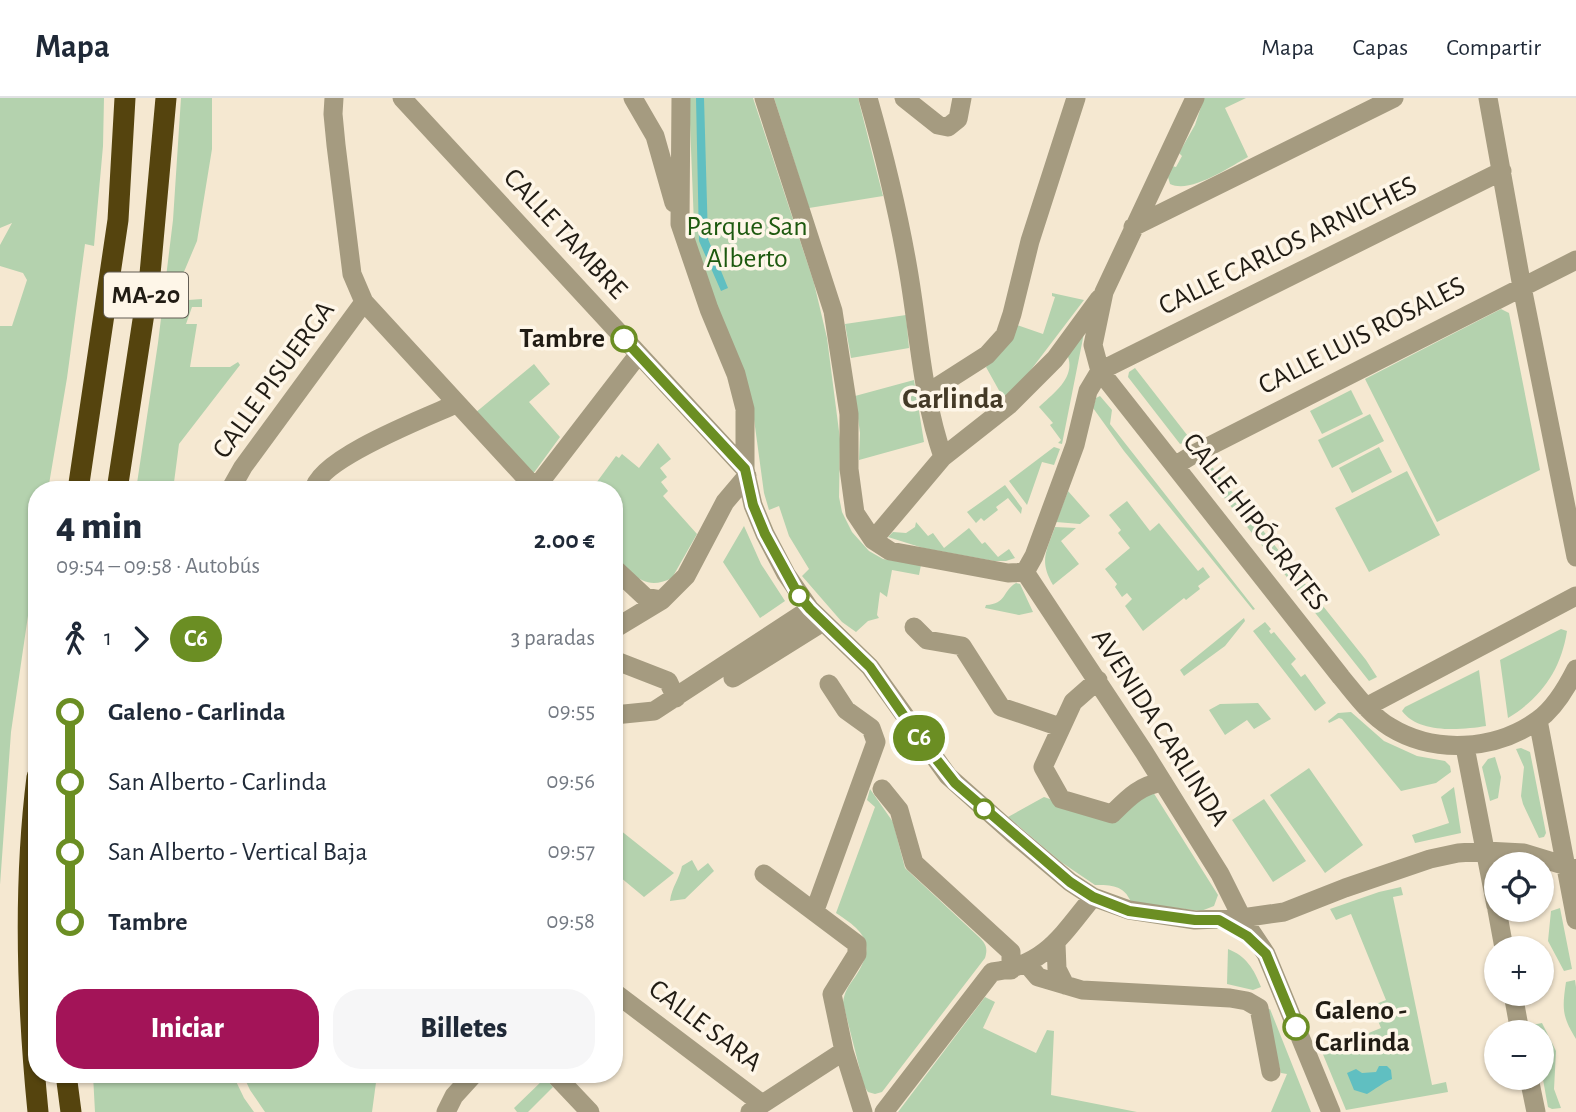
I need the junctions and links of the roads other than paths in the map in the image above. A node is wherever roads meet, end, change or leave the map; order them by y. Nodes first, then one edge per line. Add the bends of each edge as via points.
1 (125, 98) edge
2 (166, 98) edge
3 (334, 98) edge
4 (402, 98) edge
5 (633, 98) edge
6 (681, 98) edge
7 (764, 98) edge
8 (868, 98) edge
9 (904, 98) edge
10 (962, 98) edge
11 (1076, 98) edge
12 (1195, 98) edge
13 (1394, 98) edge
14 (1488, 98) edge
15 (1502, 171) junction
16 (1157, 177) junction
17 (1186, 202) junction
18 (680, 225) junction
19 (1133, 227) junction
20 (1576, 260) edge
21 (1522, 286) junction
22 (1104, 292) junction
23 (364, 302) junction
24 (638, 355) junction
25 (1100, 371) junction
26 (926, 394) junction
27 (456, 404) junction
28 (943, 457) junction
29 (1175, 465) junction
30 (746, 473) junction
31 (79, 481) edge
32 (118, 481) edge
33 (235, 481) edge
34 (317, 481) edge
35 (528, 481) edge
36 (543, 481) edge
37 (873, 540) junction
38 (1576, 557) edge
39 (1025, 572) junction
40 (623, 576) edge
41 (1576, 596) edge
42 (662, 600) junction
43 (816, 616) junction
44 (623, 624) edge
45 (914, 627) dead end
46 (623, 664) edge
47 (1576, 669) edge
48 (733, 678) dead end
49 (1098, 680) junction
50 (829, 684) dead end
51 (676, 698) junction
52 (1366, 708) junction
53 (623, 714) edge
54 (1538, 720) junction
55 (1060, 727) junction
56 (1465, 747) junction
57 (1163, 782) junction
58 (882, 789) dead end
59 (1486, 851) junction
60 (1570, 867) edge
61 (764, 874) dead end
62 (1223, 879) junction
63 (1093, 897) junction
64 (815, 911) junction
65 (1284, 912) junction
66 (1242, 918) junction
67 (1219, 920) junction
68 (1576, 920) edge
69 (1056, 944) junction
70 (1266, 954) junction
71 (1019, 967) junction
72 (1065, 985) junction
73 (623, 999) edge
74 (844, 1051) junction
75 (1271, 1072) dead end
76 (35, 1083) edge
77 (67, 1083) edge
78 (466, 1083) edge
79 (563, 1083) edge
80 (1531, 1090) edge
81 (860, 1103) edge
82 (889, 1106) edge
83 (756, 1108) edge
84 (38, 1112) edge
85 (71, 1112) edge
86 (446, 1112) edge
87 (590, 1112) edge
88 (1331, 1112) edge
89 (1536, 1112) edge

1 - 31 highway, MA-20 via 118,220
2 - 32 highway, MA-20 via 149,274
3 - 23 street via 352,274
4 - 24 street, CALLE TAMBRE
5 - 18 street via 655,136
6 - 18 street
7 - 37 street via 833,311 849,414 851,491 855,513
8 - 26 street via 908,269
9 - 10 street via 938,125 948,127 958,119
11 - 26 street via 1004,335 987,355
12 - 16 street
13 - 17 street
14 - 15 street
15 - 21 street
15 - 25 street, CALLE CARLOS ARNICHES
16 - 17 street via 1170,198
16 - 19 street
17 - 19 street
18 - 30 street via 736,374 745,409
19 - 22 street
20 - 21 street, CALLE LUIS ROSALES
21 - 29 street, CALLE LUIS ROSALES
21 - 38 street
22 - 25 street via 1093,345
22 - 28 street via 1055,359 1009,405
23 - 27 street
23 - 33 street, CALLE PISUERGA
24 - 30 street, CALLE TAMBRE
24 - 36 street
25 - 29 street, CALLE HIPÓCRATES
25 - 39 street via 1088,391 1075,445
26 - 28 street
27 - 34 street via 341,459
27 - 35 street
28 - 37 street
29 - 52 street, CALLE HIPÓCRATES
30 - 42 street via 725,502 686,576
30 - 43 street via 765,534
37 - 39 street via 890,551 923,559
39 - 49 street, AVENIDA CARLINDA
40 - 42 street via 645,597
41 - 52 street
42 - 44 street
43 - 48 street
43 - 51 street
43 - 63 street via 870,667 955,783
45 - 55 street via 928,640 962,646 1001,707
46 - 51 street via 668,681
47 - 54 street via 1566,690
49 - 55 street via 1073,702
49 - 57 street, AVENIDA CARLINDA
50 - 64 street via 846,710 871,728 876,741
51 - 53 street via 654,712
52 - 56 street, CALLE HIPÓCRATES via 1416,740
54 - 56 street via 1500,739
54 - 60 street
55 - 57 street via 1043,767 1061,799 1112,814 1134,792
56 - 59 street
57 - 62 street, AVENIDA CARLINDA
58 - 71 street via 899,810 914,863 1012,952
59 - 60 street via 1524,853
59 - 65 street via 1430,859
60 - 68 street
61 - 64 street
62 - 65 street via 1257,906
62 - 66 street, AVENIDA CARLINDA
63 - 67 street via 1129,911
63 - 69 street
64 - 74 street via 857,944 857,954 832,994
65 - 66 street
65 - 70 street via 1274,924
66 - 67 street
66 - 70 street, AVENIDA CARLINDA
67 - 70 street
69 - 71 street
69 - 72 street via 1057,969
70 - 88 street, AVENIDA CARLINDA
71 - 72 street
71 - 82 street via 992,972
72 - 75 street via 1247,1001 1259,1008
73 - 83 street, CALLE SARA
74 - 81 street
74 - 83 street
76 - 84 highway
77 - 85 highway
78 - 86 street
79 - 87 street
80 - 89 street
81 - 82 street

